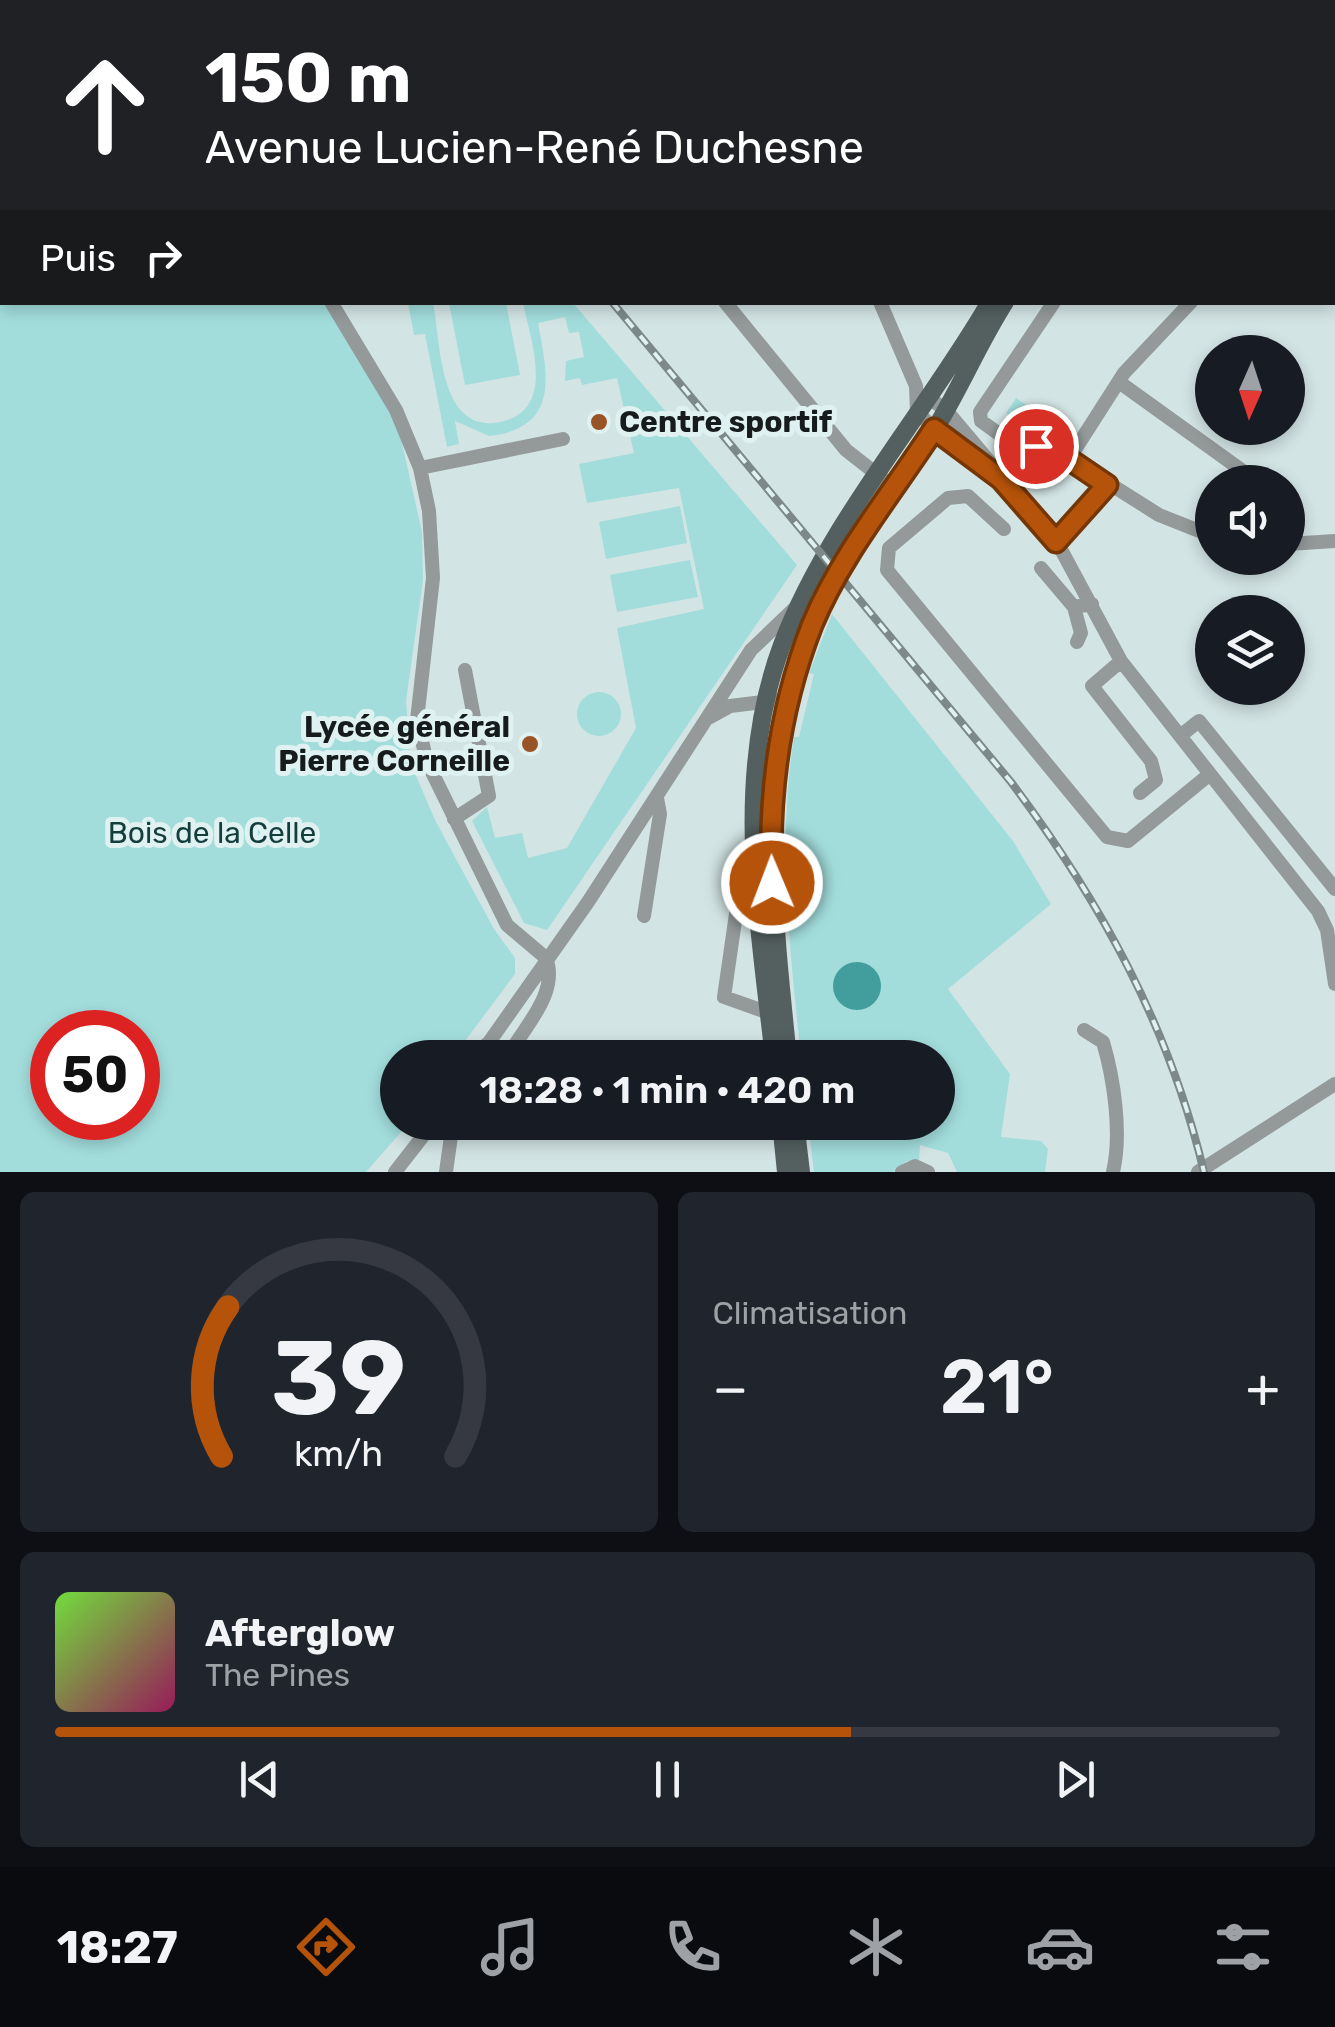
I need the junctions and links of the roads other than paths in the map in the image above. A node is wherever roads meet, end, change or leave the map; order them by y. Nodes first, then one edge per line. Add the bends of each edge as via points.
1 (333, 305) edge
2 (727, 305) edge
3 (881, 305) edge
4 (988, 305) edge
5 (1003, 305) edge
6 (1052, 305) edge
7 (1188, 305) edge
8 (1119, 382) junction
9 (923, 405) junction
10 (946, 410) junction
11 (934, 429) junction
12 (563, 439) dead end
13 (1024, 452) junction
14 (1070, 459) junction
15 (1234, 465) edge
16 (420, 468) junction
17 (876, 472) junction
18 (1001, 479) junction
19 (1107, 485) junction
20 (1004, 529) dead end
21 (1195, 529) edge
22 (1335, 541) edge
23 (858, 542) junction
24 (1056, 542) junction
25 (1305, 543) edge
26 (1041, 568) dead end
27 (801, 602) junction
28 (1092, 604) junction
29 (1074, 606) junction
30 (1077, 642) dead end
31 (751, 650) junction
32 (779, 654) junction
33 (1121, 661) junction
34 (465, 670) dead end
35 (794, 679) junction
36 (788, 699) junction
37 (765, 701) junction
38 (710, 717) junction
39 (1180, 736) junction
40 (1210, 774) junction
41 (1140, 794) dead end
42 (657, 798) junction
43 (454, 819) junction
44 (756, 875) junction
45 (1335, 889) edge
46 (644, 916) dead end
47 (1332, 925) edge
48 (546, 958) junction
49 (1335, 984) edge
50 (769, 1013) junction
51 (1084, 1030) dead end
52 (490, 1040) edge
53 (517, 1040) edge
54 (772, 1040) edge
55 (786, 1040) edge
56 (1335, 1084) edge
57 (420, 1140) edge
58 (450, 1140) edge
59 (783, 1140) edge
60 (798, 1140) edge
61 (394, 1172) edge
62 (446, 1172) edge
63 (786, 1172) edge
64 (801, 1172) edge
65 (902, 1172) edge
66 (928, 1172) edge
67 (1113, 1172) edge
68 (1198, 1172) edge

1 - 16 street via 396,410
2 - 17 street via 846,450
3 - 9 street
4 - 9 main road
5 - 10 main road
6 - 13 street via 984,406 981,421
7 - 8 street
8 - 14 street
8 - 15 street
9 - 10 street
9 - 11 street
9 - 17 main road
10 - 11 main road
10 - 18 street
11 - 18 street
11 - 23 main road
12 - 16 street
13 - 14 street via 1051,447
13 - 18 street
14 - 19 street
16 - 43 street via 434,558 416,720
17 - 23 street via 884,488 860,525
17 - 27 main road
18 - 24 street
19 - 21 street
19 - 24 street
20 - 40 street via 968,496 954,496 888,548 887,570 1107,837 1128,840
22 - 25 street
23 - 35 main road
24 - 28 street
26 - 29 street
27 - 31 street
27 - 32 main road
28 - 29 street
28 - 33 street
29 - 30 street
31 - 32 street
31 - 38 street
32 - 35 street
32 - 37 main road
33 - 39 street
33 - 41 street via 1092,686 1151,761 1156,780
34 - 43 street via 490,796
35 - 36 main road
36 - 37 street
36 - 55 main road via 770,845
37 - 38 street
37 - 44 main road via 756,774
38 - 42 street
39 - 40 street
39 - 45 street via 1199,721
40 - 47 street
42 - 46 street
42 - 48 street
43 - 48 street via 507,925
44 - 50 main road
44 - 50 street via 737,907 724,997
47 - 49 street
48 - 52 street
48 - 53 street via 548,990
50 - 54 main road
51 - 67 street via 1103,1042 1108,1058
56 - 68 street
57 - 61 street
58 - 62 street
59 - 63 main road
60 - 64 main road
65 - 66 street via 915,1166

